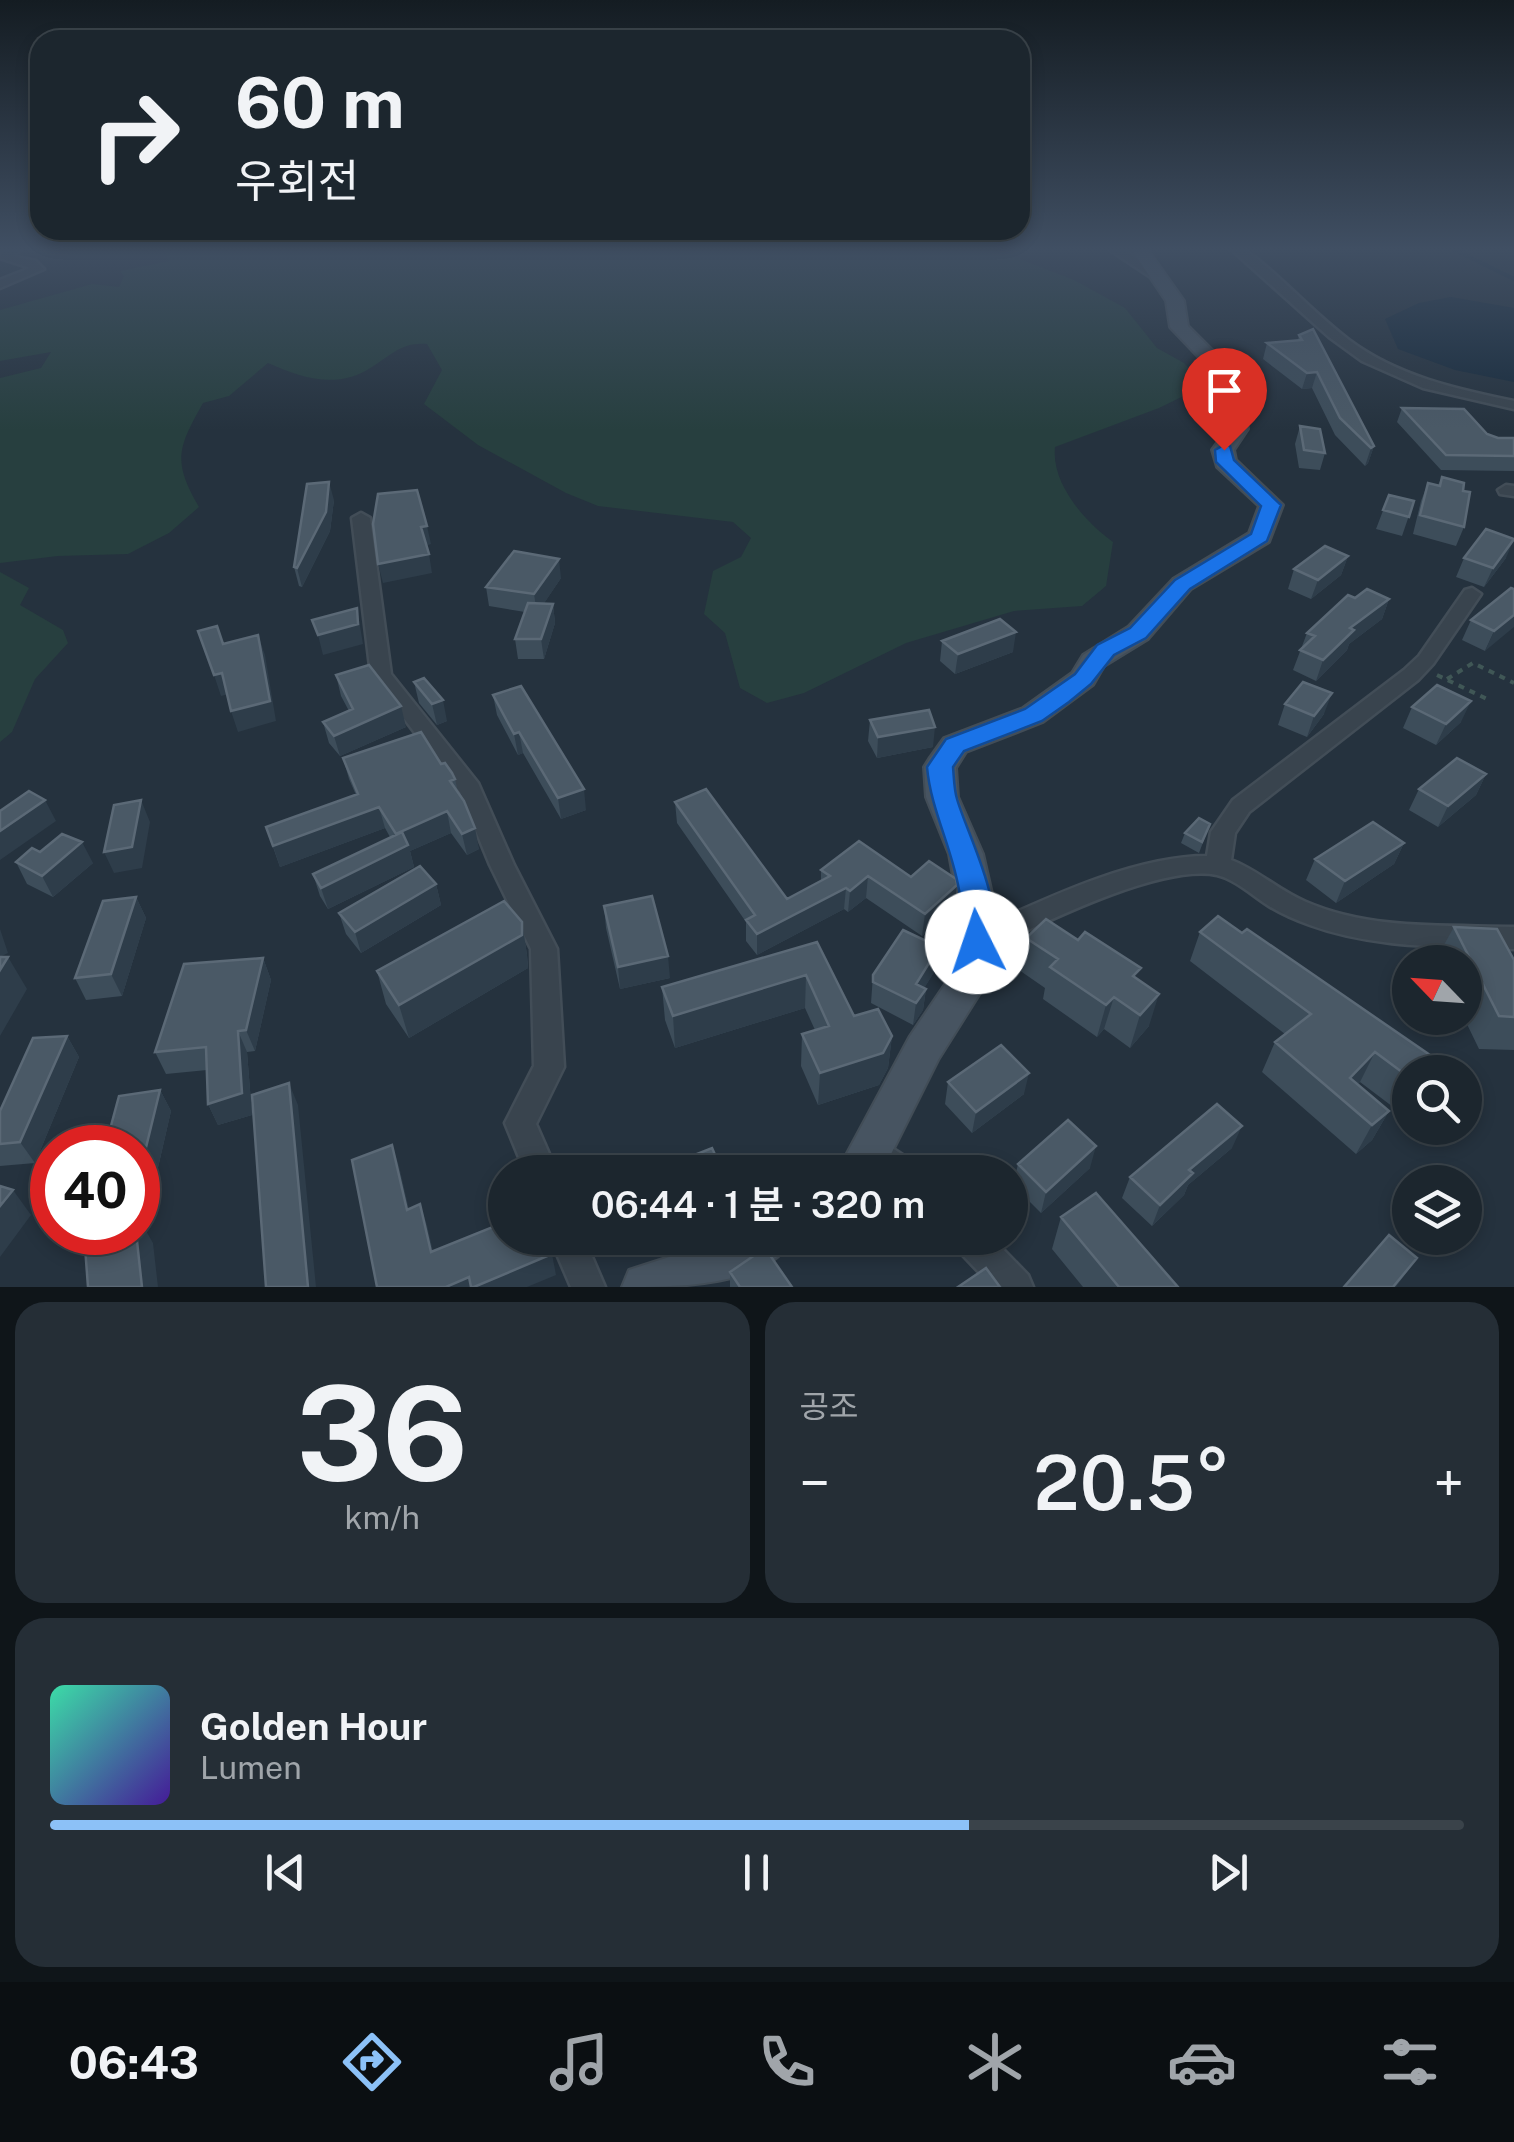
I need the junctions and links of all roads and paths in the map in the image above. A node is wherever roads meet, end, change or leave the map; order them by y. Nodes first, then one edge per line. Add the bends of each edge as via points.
1 (1177, 310) edge
2 (1307, 310) edge
3 (1514, 405) edge
4 (361, 518) dead end
5 (1472, 594) dead end
6 (1419, 668) junction
7 (1446, 679) junction
8 (1514, 682) edge
9 (1487, 699) dead end
10 (1218, 866) junction
11 (1514, 938) edge
12 (977, 942) junction
13 (533, 1155) edge
14 (869, 1155) edge
15 (574, 1255) edge
16 (742, 1255) edge
17 (986, 1255) edge
18 (588, 1287) edge
19 (646, 1287) edge
20 (1016, 1287) edge

1 - 12 street via 1179,326 1232,390 1238,429 1224,450 1225,462 1272,505 1268,522 1240,552 1182,584 1138,633 1106,650 1060,697 1034,715 955,745 940,767 942,797 966,854
2 - 3 street via 1346,344 1410,379
4 - 13 street via 381,675 470,789 544,949 549,1066 520,1123
5 - 6 street
6 - 7 path
6 - 10 street via 1241,806 1223,832
7 - 8 path via 1473,663
7 - 9 path
10 - 11 street via 1327,920 1394,933
10 - 12 street via 1145,876 1045,909
12 - 14 street via 968,982 924,1048
15 - 18 street
16 - 19 street
17 - 20 street

